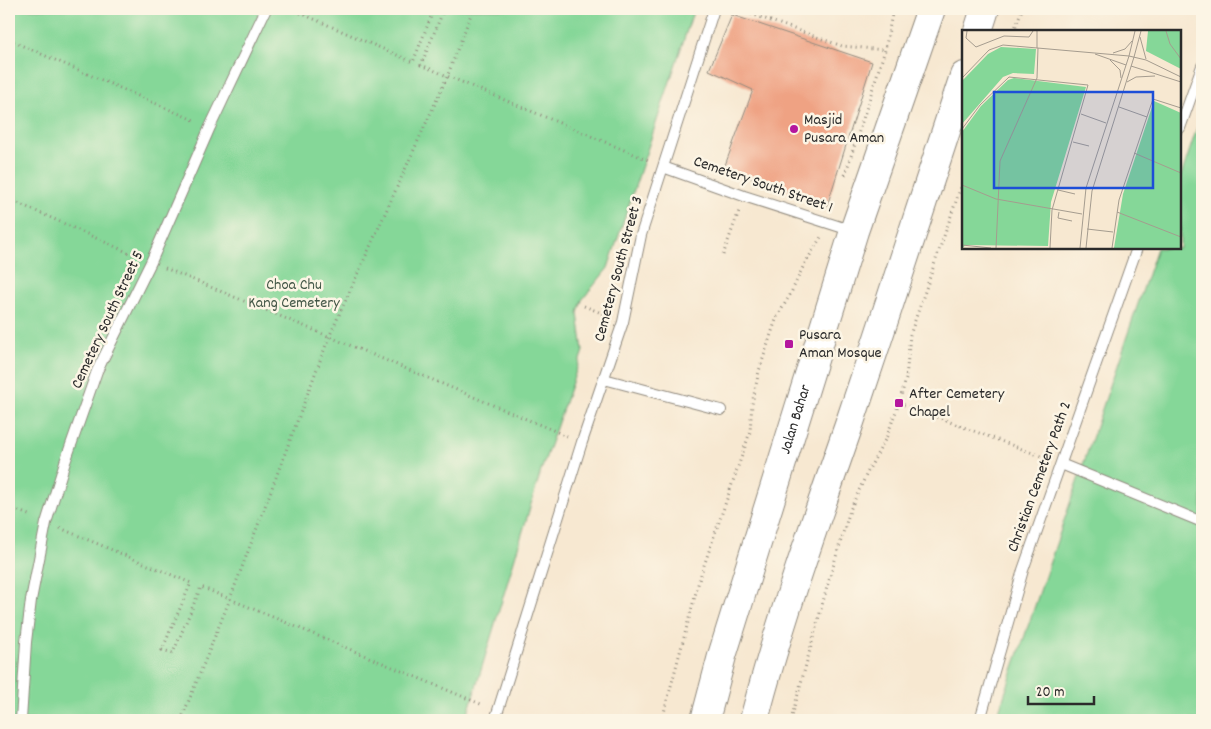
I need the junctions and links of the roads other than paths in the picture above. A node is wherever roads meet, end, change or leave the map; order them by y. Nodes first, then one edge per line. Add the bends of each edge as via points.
1 (266, 9) edge
2 (714, 9) edge
3 (931, 9) edge
4 (985, 9) edge
5 (978, 30) edge
6 (1202, 66) edge
7 (962, 89) edge
8 (958, 116) edge
9 (1181, 125) edge
10 (663, 167) junction
11 (842, 228) junction
12 (1137, 249) edge
13 (604, 379) junction
14 (721, 410) dead end
15 (1061, 464) junction
16 (1202, 522) edge
17 (496, 716) edge
18 (21, 720) edge
19 (705, 720) edge
20 (754, 720) edge
21 (980, 720) edge

1 - 18 lane, Cemetery South Street 5 via 210,127 152,262 97,371 46,523 31,600
2 - 10 lane, Cemetery South Street 3
3 - 11 main road, Jalan Bahar
4 - 5 main road
6 - 9 lane
7 - 8 main road
8 - 20 main road via 906,255 787,606
10 - 11 lane, Cemetery South Street 1
10 - 13 lane, Cemetery South Street 3 via 641,235 624,322
11 - 19 main road, Jalan Bahar
12 - 15 lane, Christian Cemetery Path 2
13 - 14 lane
13 - 17 lane, Cemetery South Street 3
15 - 16 lane
15 - 21 lane, Christian Cemetery Path 2 via 1023,570

